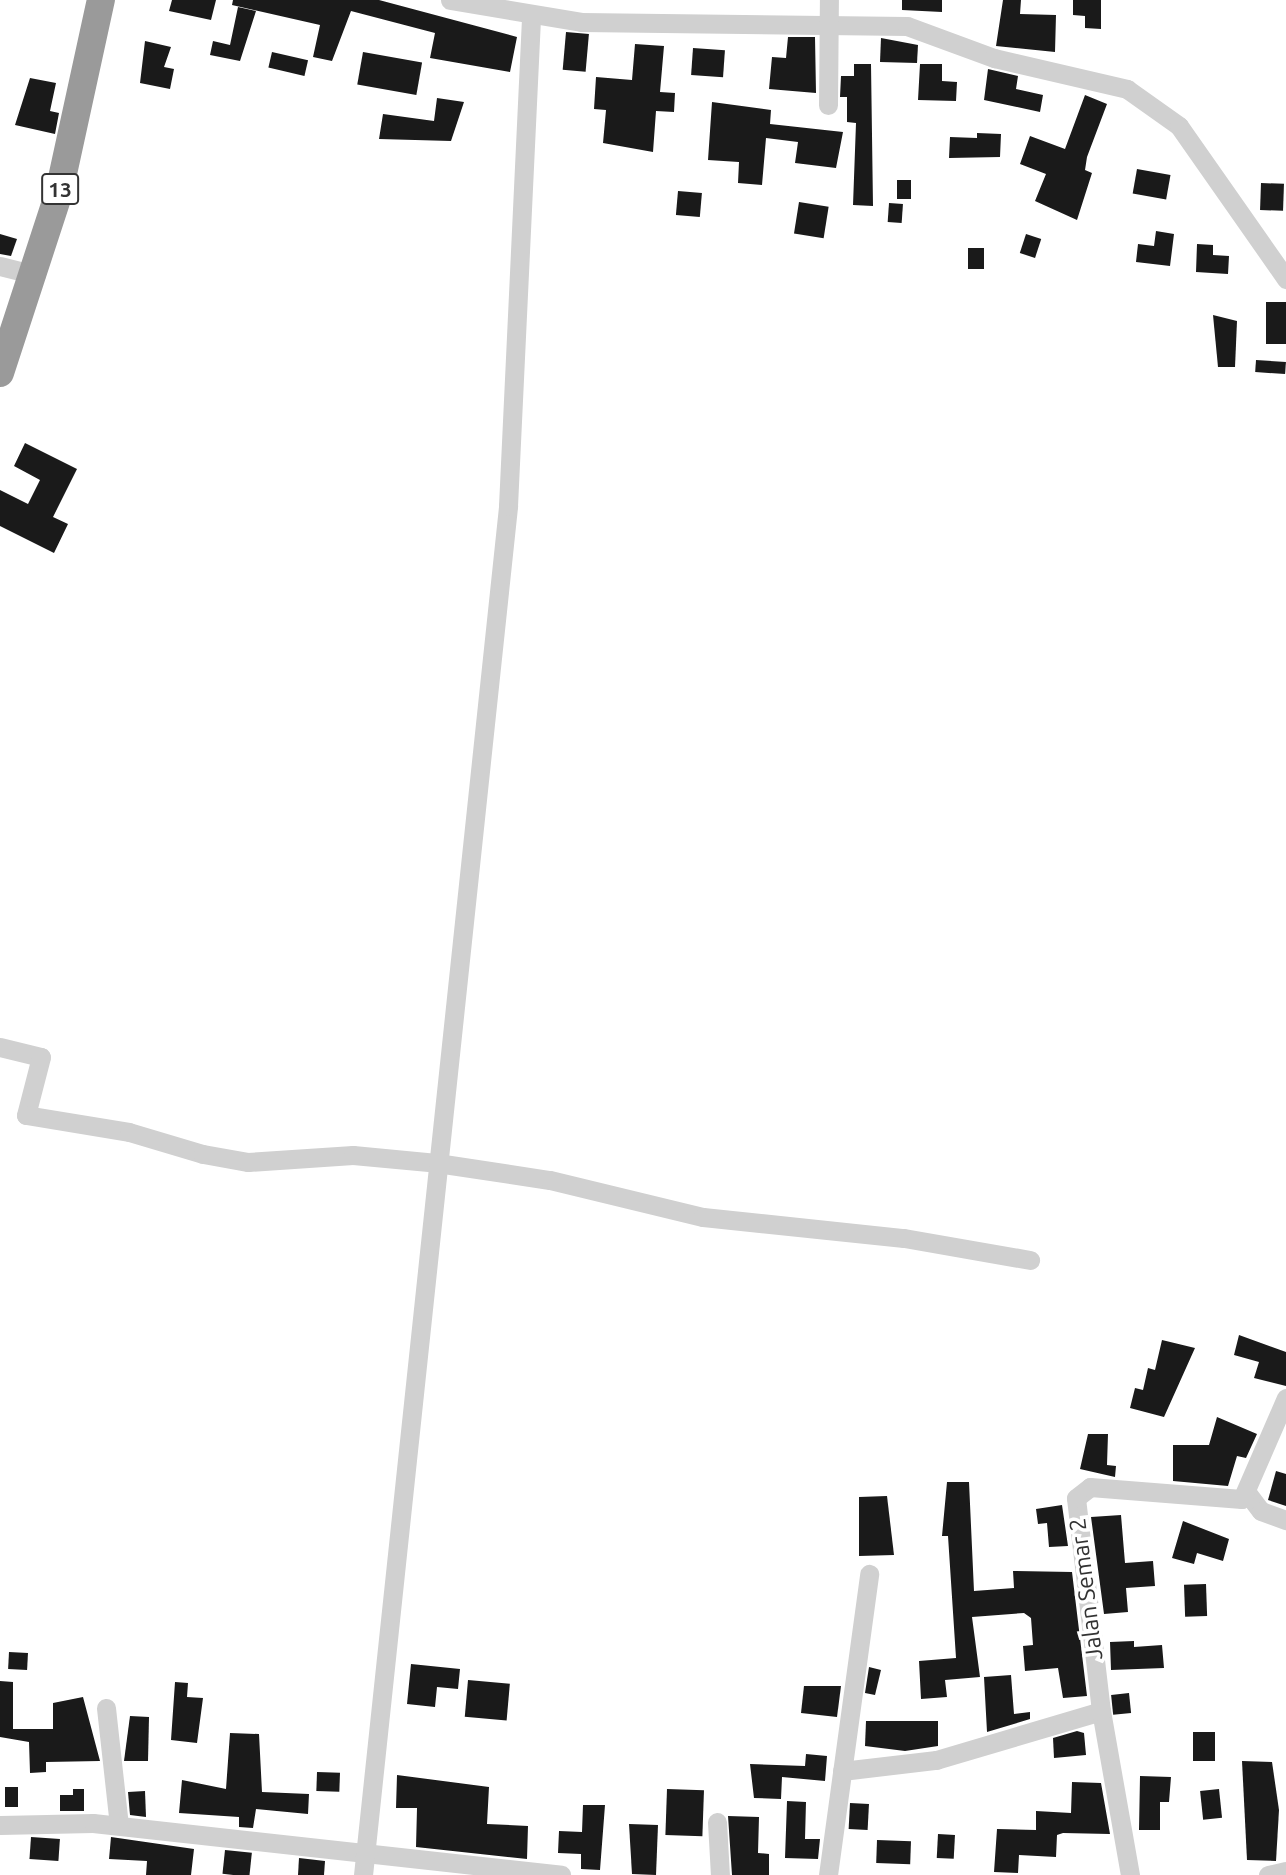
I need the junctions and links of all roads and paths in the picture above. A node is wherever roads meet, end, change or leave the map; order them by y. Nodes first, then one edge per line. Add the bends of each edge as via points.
1 (100, 0) edge
2 (450, 0) edge
3 (829, 0) edge
4 (520, 10) edge
5 (830, 22) junction
6 (828, 106) dead end
7 (0, 266) edge
8 (36, 275) junction
9 (1286, 279) edge
10 (0, 373) edge
11 (0, 1047) edge
12 (437, 1163) junction
13 (1030, 1260) dead end
14 (1286, 1398) edge
15 (1248, 1494) junction
16 (1286, 1520) edge
17 (869, 1574) dead end
18 (106, 1707) dead end
19 (1101, 1711) junction
20 (842, 1771) junction
21 (717, 1822) dead end
22 (0, 1825) edge
23 (119, 1825) junction
24 (366, 1853) junction
25 (1286, 1871) edge
26 (363, 1875) edge
27 (561, 1875) edge
28 (720, 1875) edge
29 (828, 1875) edge
30 (1129, 1875) edge
31 (1268, 1875) edge

1 - 8 highway, 13
2 - 4 street
3 - 5 street
4 - 5 street
4 - 12 street via 508,506
5 - 6 street
5 - 9 street via 919,28 993,58 1097,79 1156,104 1179,126
7 - 8 street
8 - 10 highway, 13
11 - 12 street via 41,1057 26,1115 248,1162 353,1155
12 - 13 street via 550,1180 703,1217 904,1238
12 - 24 street
14 - 15 street
15 - 16 street via 1261,1511
15 - 19 street, Jalan Semar 2 via 1236,1500 1090,1487 1079,1492
17 - 20 street
18 - 23 street
19 - 20 street via 936,1760
19 - 30 street, Jalan Semar 2
20 - 29 street
21 - 28 street
22 - 23 street
23 - 24 street
24 - 26 street
24 - 27 street
25 - 31 street

